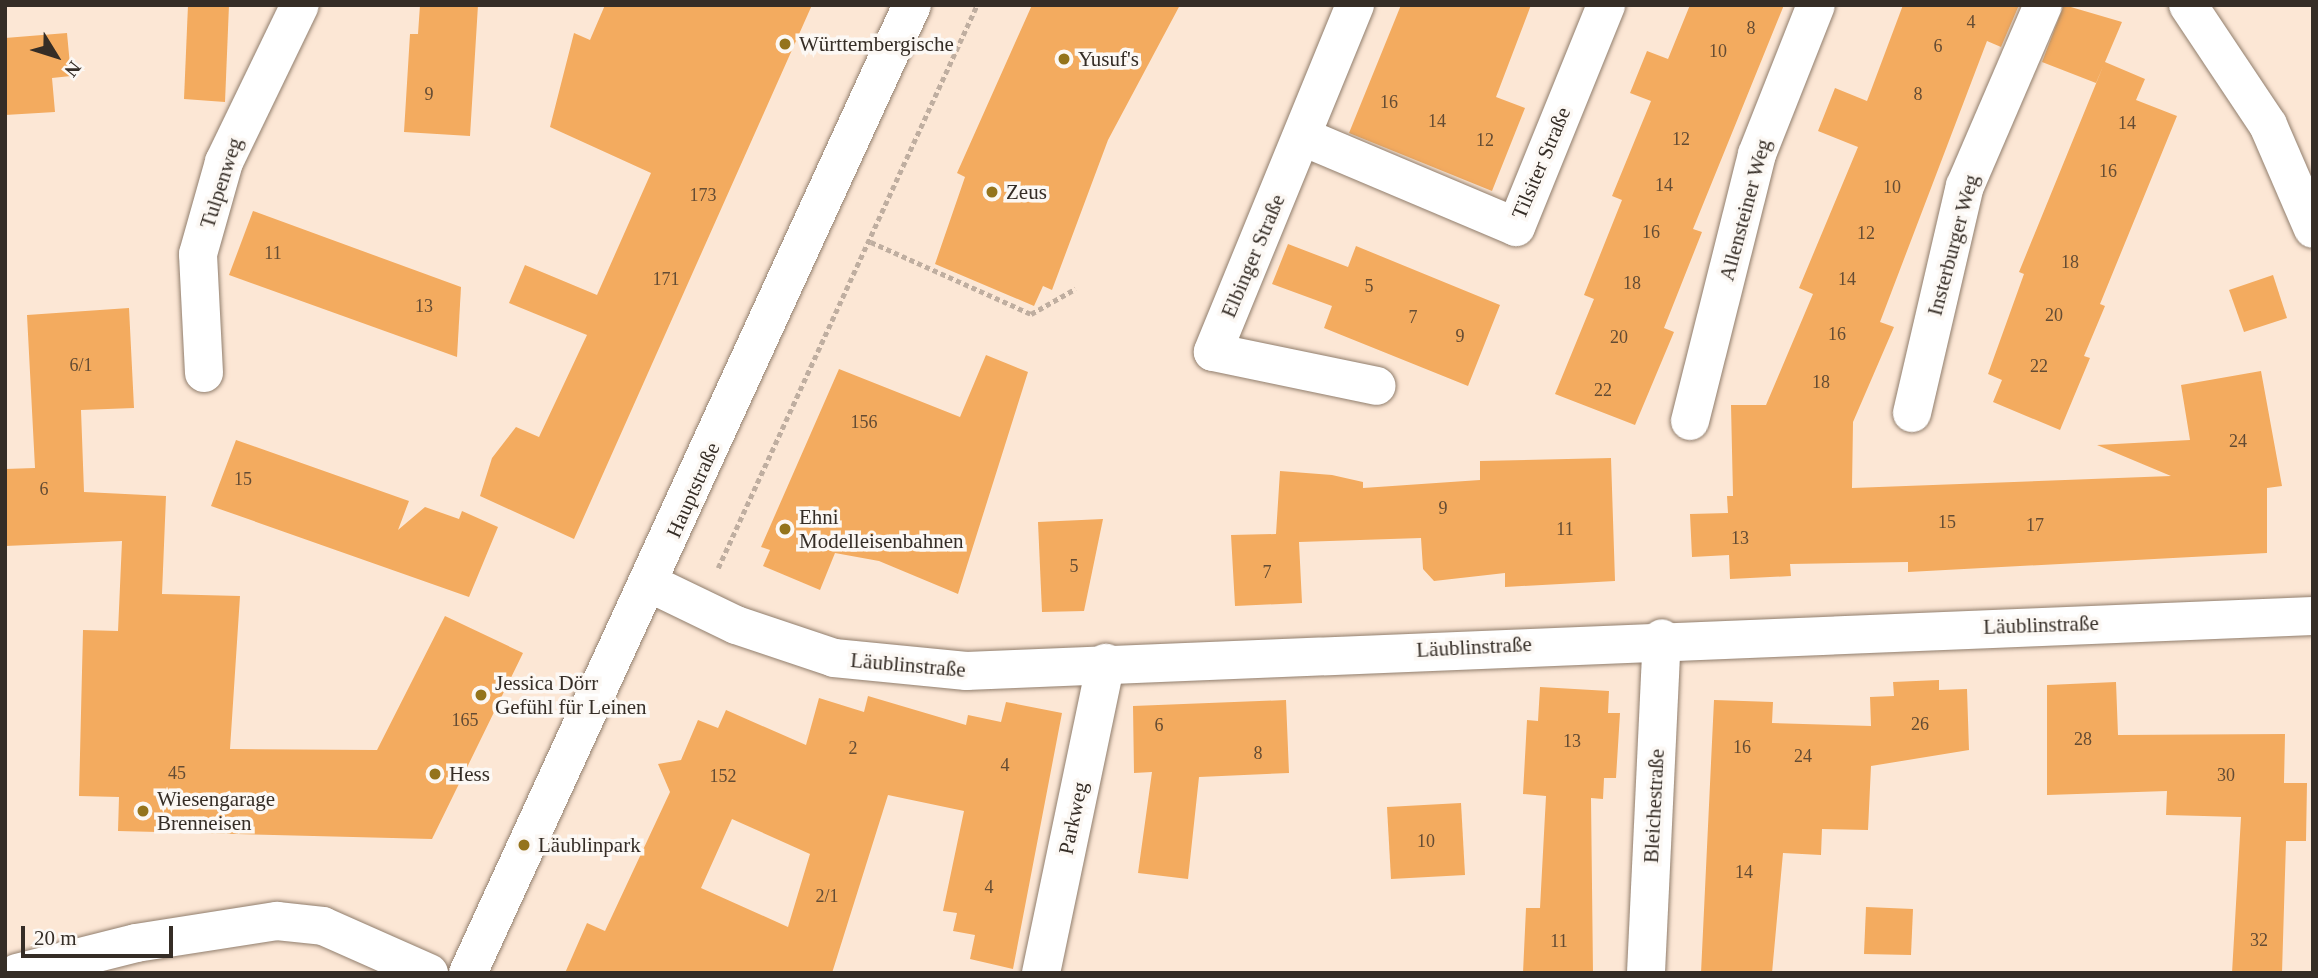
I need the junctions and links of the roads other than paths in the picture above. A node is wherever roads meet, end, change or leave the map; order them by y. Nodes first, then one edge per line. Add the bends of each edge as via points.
1 (300, 5) edge
2 (912, 5) edge
3 (1355, 5) edge
4 (1606, 5) edge
5 (1816, 5) edge
6 (2043, 5) edge
7 (2188, 5) edge
8 (1303, 137) junction
9 (2313, 229) edge
10 (204, 373) dead end
11 (1377, 386) dead end
12 (1912, 413) dead end
13 (1690, 421) dead end
14 (651, 584) junction
15 (2313, 616) edge
16 (1662, 638) junction
17 (1106, 663) junction
18 (17, 973) edge
19 (429, 973) edge
20 (468, 973) edge
21 (1041, 973) edge
22 (1646, 973) edge

1 - 10 street, Tulpenweg via 224,162 198,254
2 - 14 street, Hauptstraße
3 - 8 street, Elbinger Straße
4 - 8 street, Tilsiter Straße via 1516,227
5 - 13 street, Allensteiner Weg via 1757,154
6 - 12 street, Insterburger Weg via 1965,186
7 - 9 street via 2268,125
8 - 11 street, Elbinger Straße via 1213,352
14 - 17 street, Läublinstraße via 834,659 966,671
14 - 20 street, Hauptstraße
15 - 16 street, Läublinstraße
16 - 17 street, Läublinstraße
16 - 22 street, Bleichestraße
17 - 21 street, Parkweg
18 - 19 street via 136,943 277,921 323,926

